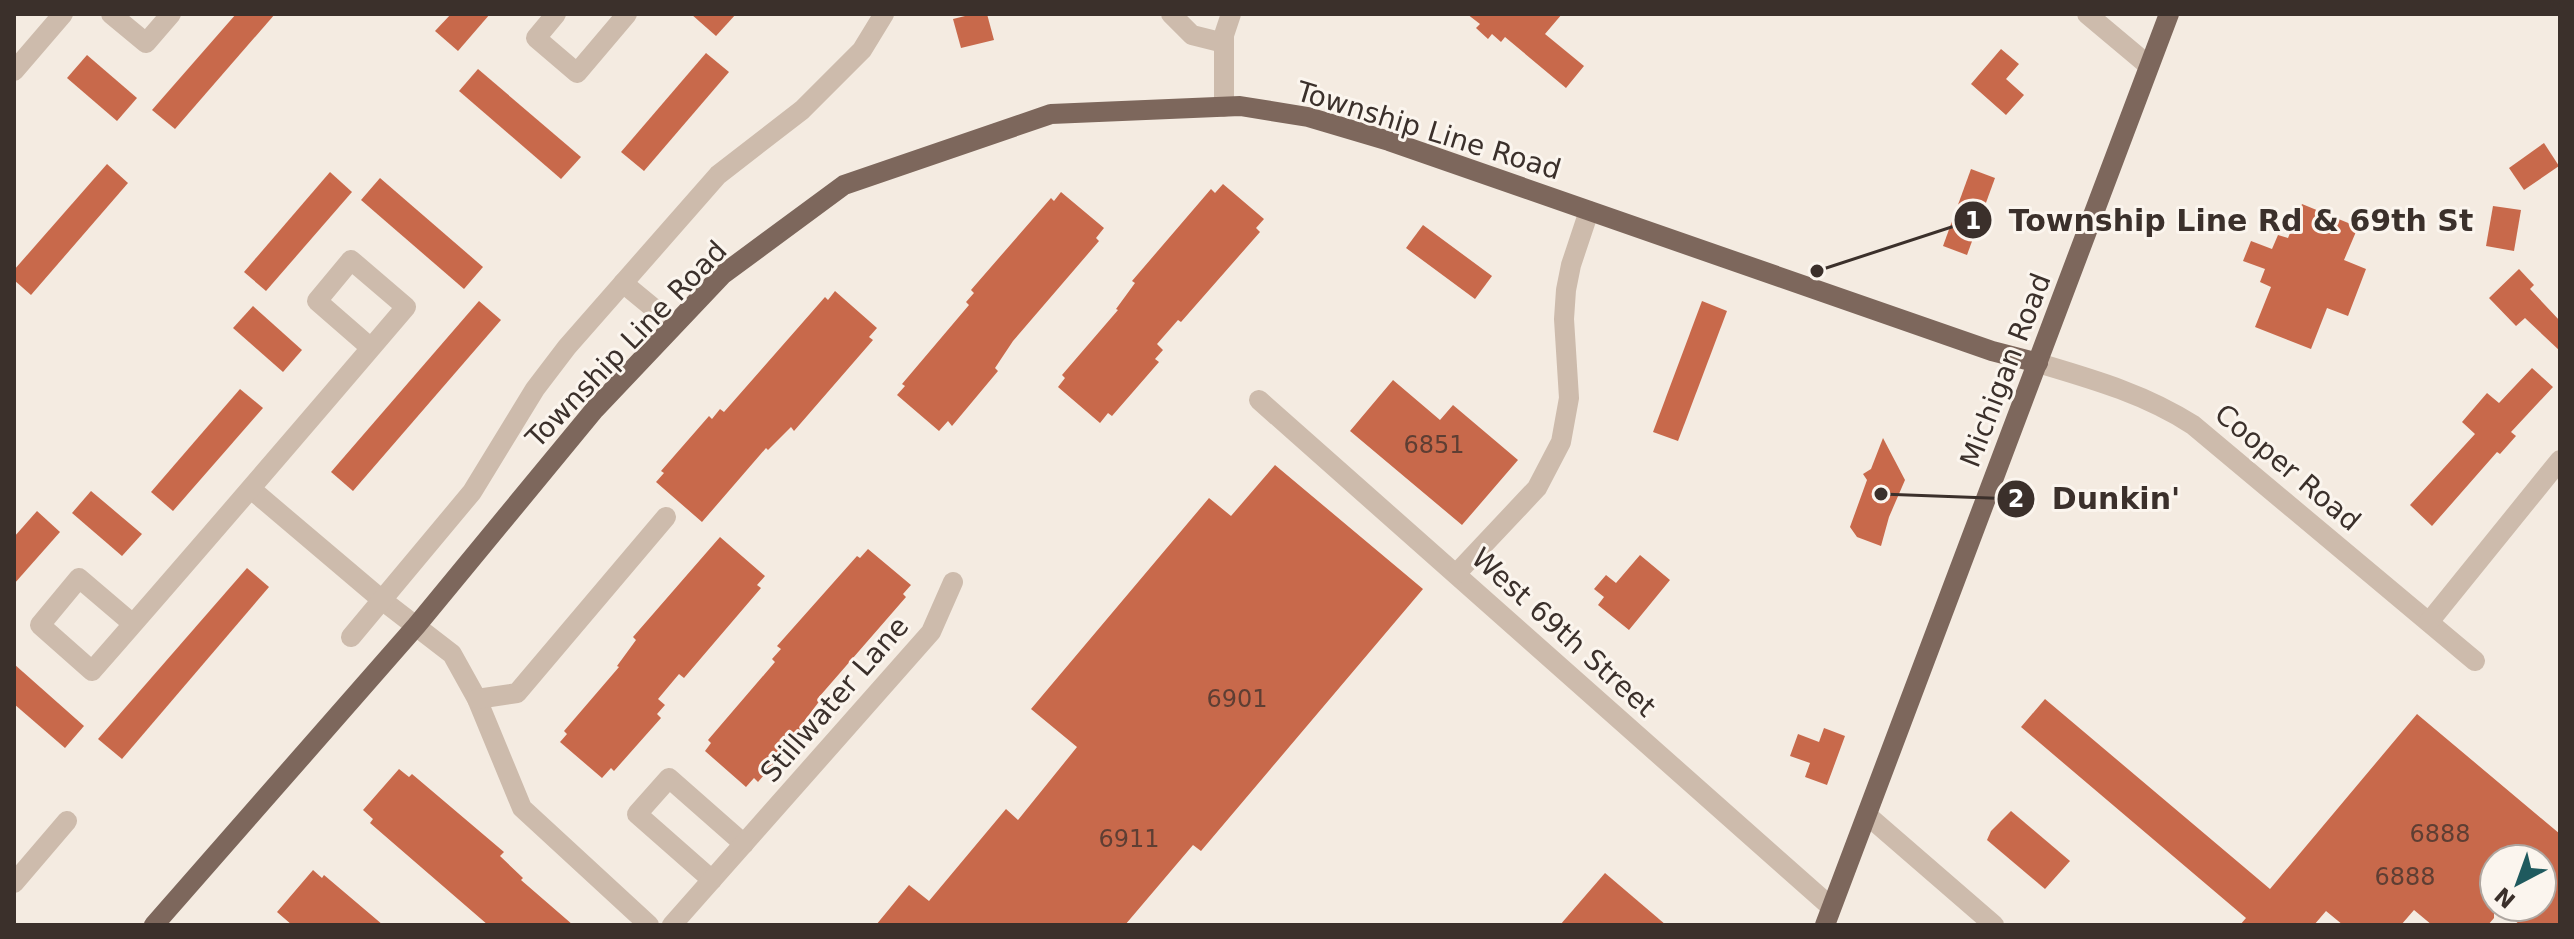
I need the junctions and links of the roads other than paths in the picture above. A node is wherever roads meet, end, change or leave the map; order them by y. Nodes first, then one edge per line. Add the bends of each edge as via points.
1 (63, 14) edge
2 (111, 14) edge
3 (171, 14) edge
4 (556, 14) edge
5 (627, 14) edge
6 (884, 14) edge
7 (1171, 14) edge
8 (1231, 14) edge
9 (2087, 14) edge
10 (2169, 14) edge
11 (1224, 43) junction
12 (2149, 66) junction
13 (14, 71) edge
14 (1224, 107) junction
15 (1589, 211) junction
16 (623, 283) junction
17 (674, 325) junction
18 (371, 348) dead end
19 (2038, 363) junction
20 (1259, 400) dead end
21 (2556, 473) edge
22 (251, 489) junction
23 (666, 517) dead end
24 (1456, 574) junction
25 (953, 582) dead end
26 (382, 600) junction
27 (2429, 622) junction
28 (133, 624) junction
29 (417, 625) junction
30 (351, 637) dead end
31 (2475, 661) dead end
32 (477, 699) junction
33 (1867, 815) junction
34 (67, 821) dead end
35 (744, 844) junction
36 (712, 880) junction
37 (14, 883) edge
38 (1828, 916) edge
39 (154, 925) edge
40 (649, 925) edge
41 (672, 925) edge
42 (1994, 925) edge

1 - 13 street
2 - 3 street via 146,43
4 - 5 street via 536,38 577,73
6 - 16 street via 862,50 802,110 718,175
7 - 11 street via 1192,35
8 - 11 street
9 - 12 street
10 - 12 main road, Michigan Road
11 - 14 street
12 - 19 main road, Michigan Road
14 - 15 main road, Township Line Road via 1308,117
14 - 17 main road, Township Line Road via 1051,114 844,185 722,275
15 - 19 main road, Township Line Road
15 - 24 street via 1566,290 1569,383 1561,442 1529,498
16 - 17 street
16 - 26 street via 556,360 472,492
17 - 29 main road, Township Line Road via 595,409
18 - 22 street
19 - 27 street, Cooper Road via 2130,392 2193,425
19 - 33 main road, Michigan Road
20 - 24 street, West 69th Street
21 - 27 street
22 - 26 street
22 - 28 street
23 - 32 street via 517,693
24 - 38 street, West 69th Street
25 - 35 street, Stillwater Lane via 931,632
26 - 29 street
26 - 30 street
27 - 31 street, Cooper Road
28 - 28 street via 92,671 40,625 79,578
29 - 32 street via 452,654
29 - 39 main road, Township Line Road
32 - 40 street via 522,808
33 - 38 main road, Michigan Road
33 - 42 street
34 - 37 street
35 - 36 street, Stillwater Lane
35 - 36 street via 669,778 637,814
36 - 41 street, Stillwater Lane

